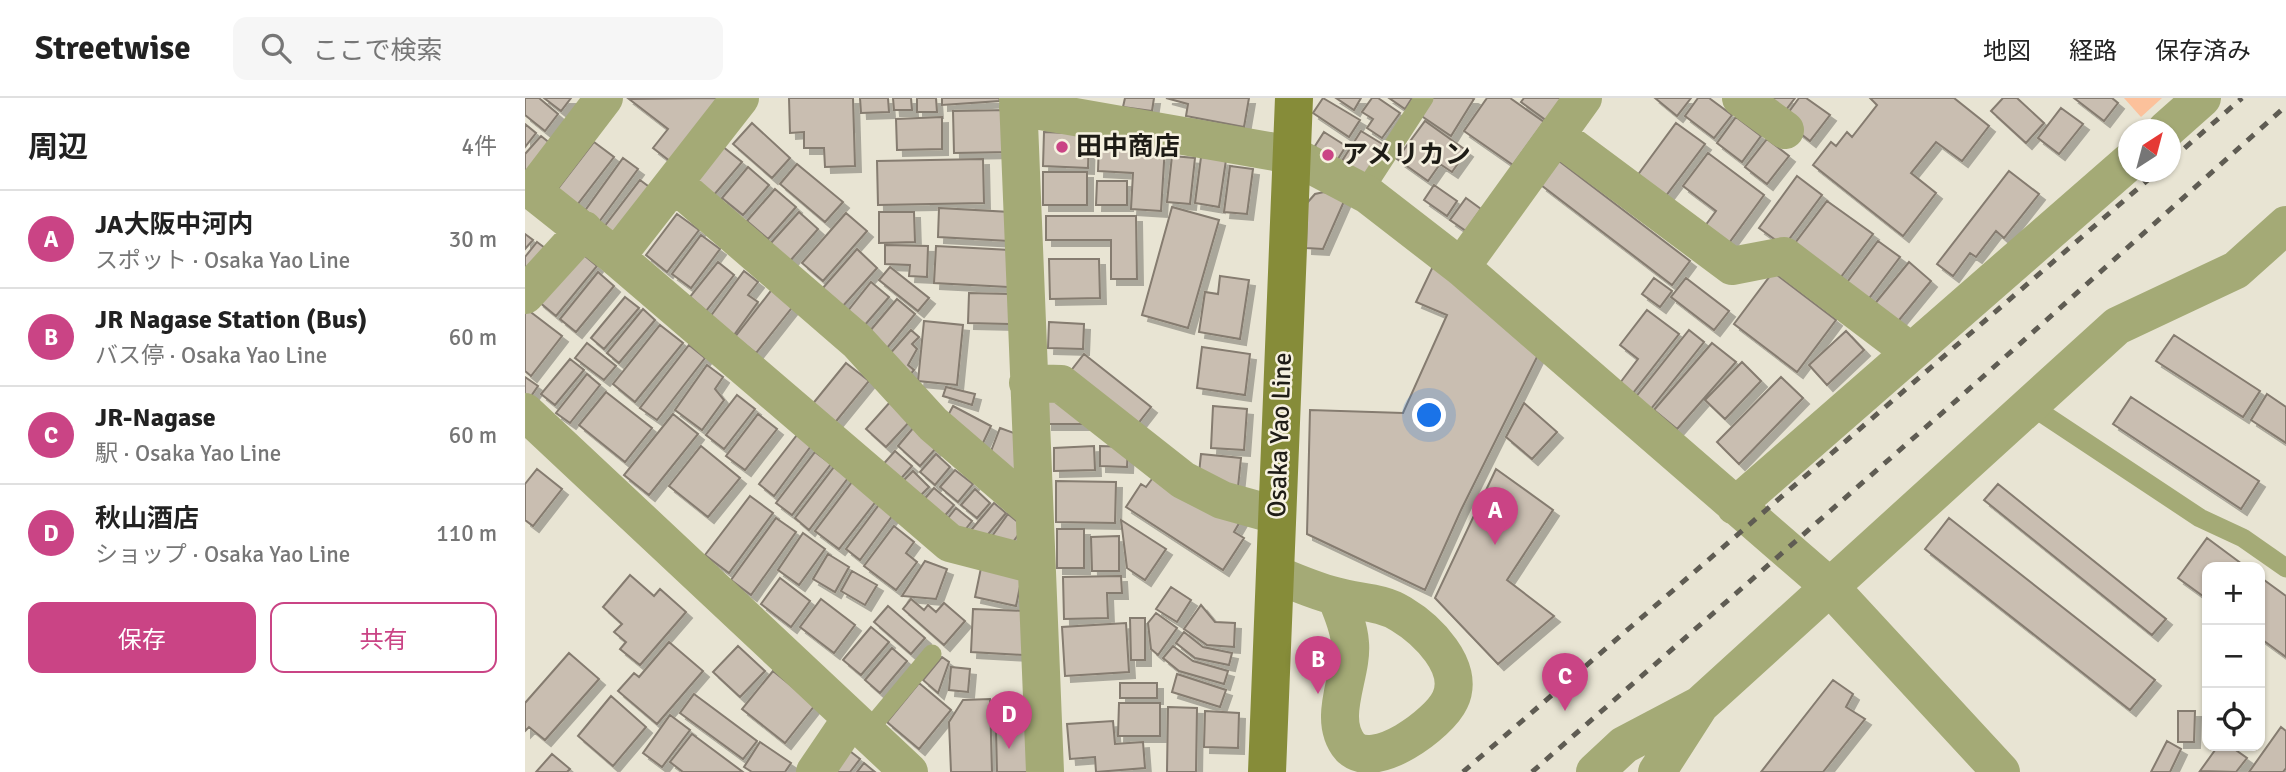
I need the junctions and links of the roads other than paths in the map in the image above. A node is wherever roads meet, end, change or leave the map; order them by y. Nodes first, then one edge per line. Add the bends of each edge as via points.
1 (604, 98) edge
2 (740, 98) edge
3 (1294, 98) edge
4 (1424, 98) edge
5 (1583, 98) edge
6 (1741, 98) edge
7 (2202, 98) edge
8 (1018, 102) edge
9 (2178, 119) edge
10 (1786, 130) dead end
11 (1556, 135) junction
12 (1292, 155) junction
13 (2118, 172) edge
14 (674, 183) junction
15 (529, 188) edge
16 (1363, 192) junction
17 (2286, 225) edge
18 (584, 230) junction
19 (615, 257) junction
20 (1461, 267) junction
21 (525, 295) edge
22 (1911, 352) junction
23 (1028, 383) junction
24 (2031, 406) junction
25 (525, 412) edge
26 (1735, 506) junction
27 (1033, 510) junction
28 (1276, 515) junction
29 (1035, 565) junction
30 (2286, 568) edge
31 (1275, 574) junction
32 (1829, 586) junction
33 (1336, 597) dead end
34 (932, 654) dead end
35 (1700, 705) junction
36 (858, 726) junction
37 (815, 772) edge
38 (909, 772) edge
39 (1045, 772) edge
40 (1267, 772) edge
41 (1595, 772) edge
42 (1657, 772) edge
43 (2001, 772) edge

1 - 15 street
2 - 14 street
3 - 12 main road, Osaka Yao Line
4 - 16 lane
5 - 11 street
6 - 10 street
7 - 9 street
8 - 12 street
8 - 23 street
11 - 20 street
11 - 22 street via 1733,266 1784,256
12 - 16 street
12 - 28 main road, Osaka Yao Line
13 - 22 street
14 - 19 street
14 - 27 street via 857,341 933,424
15 - 18 street
16 - 20 street
17 - 24 street via 2236,270 2117,326
18 - 19 street
18 - 21 street
19 - 29 street via 950,543
20 - 26 street
22 - 26 street
23 - 27 street
23 - 28 street via 1061,384 1183,480 1221,500
24 - 30 lane via 2200,518 2243,538
24 - 32 street
25 - 36 street
26 - 32 street
27 - 29 street
28 - 31 main road, Osaka Yao Line
29 - 39 street
31 - 33 street
31 - 40 main road, Osaka Yao Line
32 - 35 street
32 - 43 street
34 - 36 lane
35 - 41 street via 1624,745
35 - 42 street
36 - 37 street
36 - 38 street

